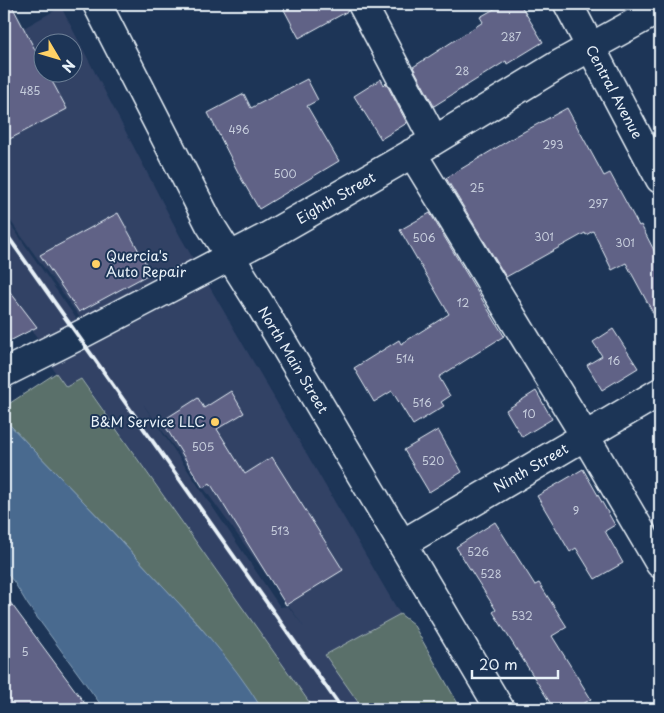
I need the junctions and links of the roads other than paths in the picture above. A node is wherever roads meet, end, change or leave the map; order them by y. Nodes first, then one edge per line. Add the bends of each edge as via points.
1 (97, 4) edge
2 (362, 4) edge
3 (568, 4) edge
4 (660, 9) edge
5 (591, 46) junction
6 (423, 147) junction
7 (660, 179) edge
8 (230, 257) junction
9 (4, 373) edge
10 (660, 392) edge
11 (585, 436) junction
12 (402, 544) junction
13 (660, 564) edge
14 (500, 709) edge

1 - 8 street, North Main Street via 190,188
2 - 6 street
3 - 5 street, Central Avenue
4 - 5 street, Eighth Street
5 - 6 street, Eighth Street
5 - 7 street, Central Avenue
6 - 8 street, Eighth Street
6 - 11 street
8 - 9 street, Eighth Street
8 - 12 street, North Main Street
10 - 11 street, Ninth Street
11 - 12 street, Ninth Street
11 - 13 street
12 - 14 street, North Main Street

